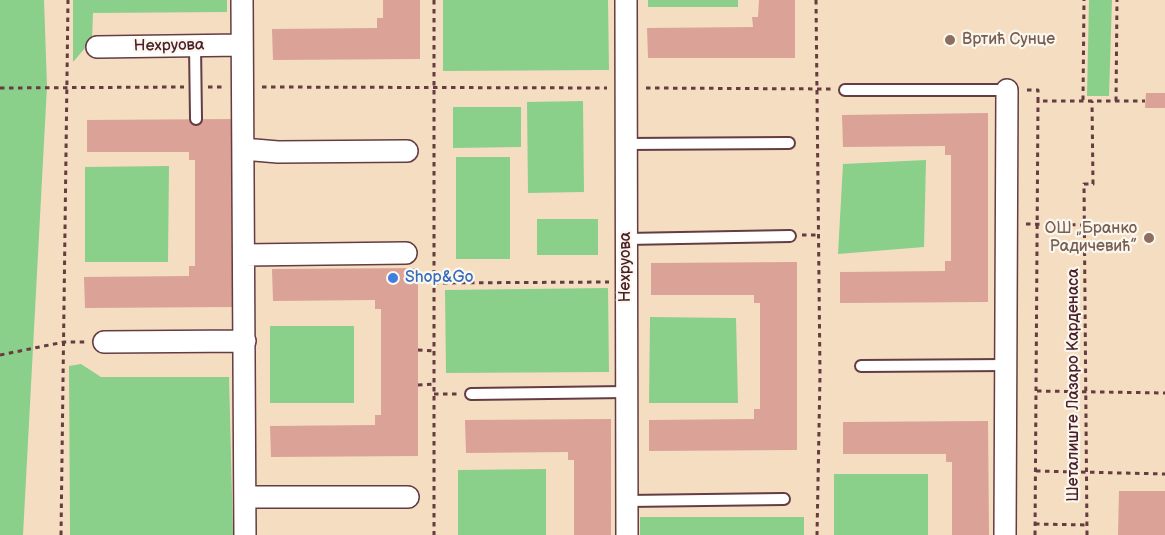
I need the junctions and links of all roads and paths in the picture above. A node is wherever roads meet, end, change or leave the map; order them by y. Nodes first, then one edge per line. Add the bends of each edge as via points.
1 (68, 0) edge
2 (242, 0) edge
3 (434, 0) edge
4 (626, 0) edge
5 (816, 0) edge
6 (1084, 0) edge
7 (1117, 0) edge
8 (195, 45) junction
9 (242, 45) junction
10 (97, 47) dead end
11 (68, 87) junction
12 (196, 87) junction
13 (243, 87) junction
14 (0, 88) edge
15 (434, 88) junction
16 (626, 88) junction
17 (816, 88) junction
18 (845, 90) dead end
19 (1007, 90) junction
20 (1038, 101) junction
21 (1083, 101) junction
22 (1092, 101) junction
23 (1116, 101) junction
24 (1145, 101) dead end
25 (196, 119) dead end
26 (789, 143) dead end
27 (626, 144) junction
28 (243, 149) junction
29 (407, 150) dead end
30 (1006, 224) junction
31 (1038, 224) junction
32 (1084, 225) junction
33 (790, 236) dead end
34 (626, 239) junction
35 (406, 253) dead end
36 (244, 255) junction
37 (626, 282) junction
38 (434, 283) junction
39 (245, 341) junction
40 (64, 342) junction
41 (104, 342) joint
42 (418, 350) dead end
43 (434, 351) junction
44 (0, 355) edge
45 (1006, 365) junction
46 (861, 366) dead end
47 (434, 384) junction
48 (418, 385) dead end
49 (1037, 391) junction
50 (626, 392) junction
51 (1086, 392) junction
52 (1165, 393) edge
53 (434, 394) junction
54 (471, 394) joint
55 (1036, 471) junction
56 (1086, 472) junction
57 (1165, 474) edge
58 (244, 497) junction
59 (408, 497) dead end
60 (784, 499) dead end
61 (627, 501) junction
62 (1035, 524) junction
63 (1087, 525) junction
64 (61, 535) edge
65 (245, 535) edge
66 (434, 535) edge
67 (627, 535) edge
68 (817, 535) edge
69 (1005, 535) edge
70 (1035, 535) edge
71 (1087, 535) edge

1 - 11 path
2 - 9 street
3 - 15 path
4 - 16 street, Нехруова
5 - 17 path
6 - 21 path
7 - 23 path
8 - 9 street, Нехруова
8 - 10 street, Нехруова
8 - 12 lane
9 - 13 street
11 - 12 path
11 - 14 path
11 - 40 path
12 - 13 path
12 - 25 lane
13 - 15 path
13 - 28 street
15 - 16 path
15 - 38 path
16 - 17 path
16 - 27 street, Нехруова
17 - 68 path via 820,375
18 - 19 lane
19 - 20 path via 1038,90
19 - 30 street
20 - 21 path
20 - 31 path
21 - 22 path
22 - 23 path
22 - 32 path, Шеталиште Лазаро Карденаса via 1093,184 1084,184
23 - 24 path
26 - 27 lane
27 - 34 street, Нехруова
28 - 29 street
28 - 36 street
30 - 31 path
30 - 45 street
31 - 32 path
31 - 49 path
32 - 51 path, Шеталиште Лазаро Карденаса
33 - 34 lane
34 - 37 street, Нехруова
35 - 36 street
36 - 39 street
37 - 38 path
37 - 50 street, Нехруова
38 - 43 path
39 - 41 street
39 - 58 street
40 - 41 path
40 - 44 path
40 - 64 path
42 - 43 path
43 - 47 path
45 - 46 lane
45 - 69 street
47 - 48 path
47 - 53 path
49 - 51 path
49 - 55 path
50 - 54 lane
50 - 61 street, Нехруова
51 - 52 path
51 - 56 path, Шеталиште Лазаро Карденаса
53 - 54 path
53 - 66 path
55 - 56 path
55 - 62 path
56 - 57 path
56 - 63 path, Шеталиште Лазаро Карденаса
58 - 59 street
58 - 65 street
60 - 61 lane
61 - 67 street, Нехруова
62 - 63 path
62 - 70 path
63 - 71 path, Шеталиште Лазаро Карденаса

